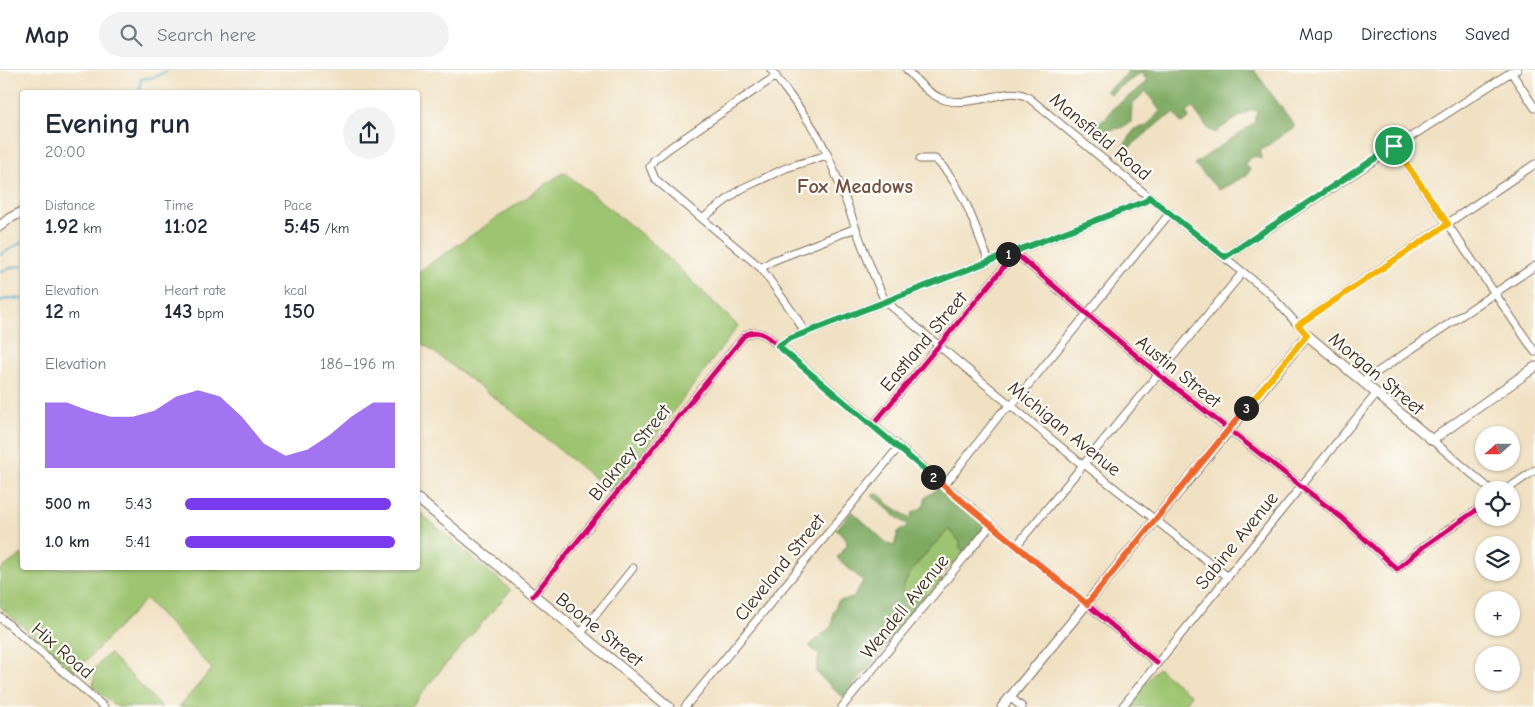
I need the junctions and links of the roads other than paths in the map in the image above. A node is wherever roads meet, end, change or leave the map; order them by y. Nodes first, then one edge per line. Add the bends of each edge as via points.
1 (907, 70) edge
2 (1514, 71) edge
3 (774, 73) edge
4 (1535, 108) edge
5 (1394, 146) junction
6 (827, 155) junction
7 (920, 159) dead end
8 (1535, 164) edge
9 (1149, 197) junction
10 (20, 213) edge
11 (1170, 213) junction
12 (704, 218) junction
13 (1448, 224) junction
14 (0, 226) edge
15 (856, 228) junction
16 (1014, 252) junction
17 (1225, 257) junction
18 (989, 261) junction
19 (1535, 266) edge
20 (761, 268) junction
21 (1243, 272) junction
22 (1495, 293) junction
23 (885, 301) junction
24 (1086, 314) junction
25 (1298, 325) junction
26 (805, 333) junction
27 (1307, 335) junction
28 (939, 345) junction
29 (778, 346) junction
30 (1535, 352) edge
31 (1535, 368) edge
32 (1158, 374) junction
33 (1364, 383) junction
34 (1376, 394) junction
35 (1011, 406) junction
36 (872, 426) junction
37 (1228, 430) junction
38 (1432, 440) junction
39 (898, 448) junction
40 (1083, 464) junction
41 (1535, 470) edge
42 (1480, 481) edge
43 (1519, 481) edge
44 (944, 486) junction
45 (1300, 487) junction
46 (420, 501) edge
47 (1475, 511) edge
48 (1156, 520) junction
49 (991, 524) junction
50 (1016, 546) junction
51 (633, 568) dead end
52 (1228, 577) junction
53 (533, 596) junction
54 (1087, 604) junction
55 (0, 618) edge
56 (581, 633) junction
57 (1158, 663) junction
58 (1010, 697) junction
59 (104, 707) edge
60 (669, 707) edge
61 (685, 707) edge
62 (842, 707) edge
63 (1002, 707) edge
64 (1022, 707) edge
65 (1122, 707) edge

1 - 9 street, Mansfield Road via 931,94 950,102 968,102 1008,93 1034,100
2 - 4 street
2 - 5 street
3 - 6 street via 810,122
3 - 12 street via 654,160 650,167 655,179
5 - 13 street
5 - 17 street
6 - 12 street via 786,168 741,189
6 - 15 street
7 - 18 street via 935,159 948,171 959,188
8 - 13 street
9 - 11 street, Mansfield Road
9 - 16 street via 1146,201
10 - 14 street
11 - 17 street, Mansfield Road
11 - 24 street
12 - 20 street
13 - 22 street
13 - 25 street
15 - 20 street
15 - 23 street
16 - 18 street
16 - 24 street, Austin Street
16 - 28 street, Eastland Street
17 - 21 street, Morgan Street
18 - 23 street
19 - 22 street
20 - 26 street
21 - 25 street, Morgan Street via 1269,293
21 - 32 street
22 - 30 street
22 - 33 street
23 - 26 street
23 - 28 street, Michigan Avenue
24 - 32 street, Austin Street
24 - 35 street
25 - 27 street, Morgan Street
26 - 29 street
27 - 33 street, Morgan Street
27 - 37 street
28 - 35 street, Michigan Avenue
28 - 36 street, Eastland Street
29 - 36 street
29 - 53 street, Blakney Street via 763,334 752,332 744,336
31 - 38 street
32 - 37 street, Austin Street
32 - 40 street
33 - 34 street, Morgan Street
34 - 38 street, Morgan Street
34 - 45 street, Sabine Avenue
35 - 40 street, Michigan Avenue
35 - 44 street via 1001,413
36 - 39 street
37 - 45 street, Austin Street
37 - 48 street
38 - 42 street, Morgan Street
39 - 44 street
39 - 61 street, Cleveland Street
40 - 48 street, Michigan Avenue
40 - 50 street
41 - 43 street
44 - 49 street
45 - 47 street, Austin Street via 1342,518 1397,568
45 - 52 street, Sabine Avenue
46 - 53 street, Boone Street
48 - 52 street, Michigan Avenue
48 - 54 street
49 - 50 street
49 - 62 street, Wendell Avenue
50 - 54 street
51 - 56 street
52 - 57 street, Sabine Avenue
53 - 56 street, Boone Street
54 - 57 street
54 - 58 street
55 - 59 street, Hix Road
56 - 60 street, Boone Street
57 - 65 street, Sabine Avenue
58 - 63 street
58 - 64 street

